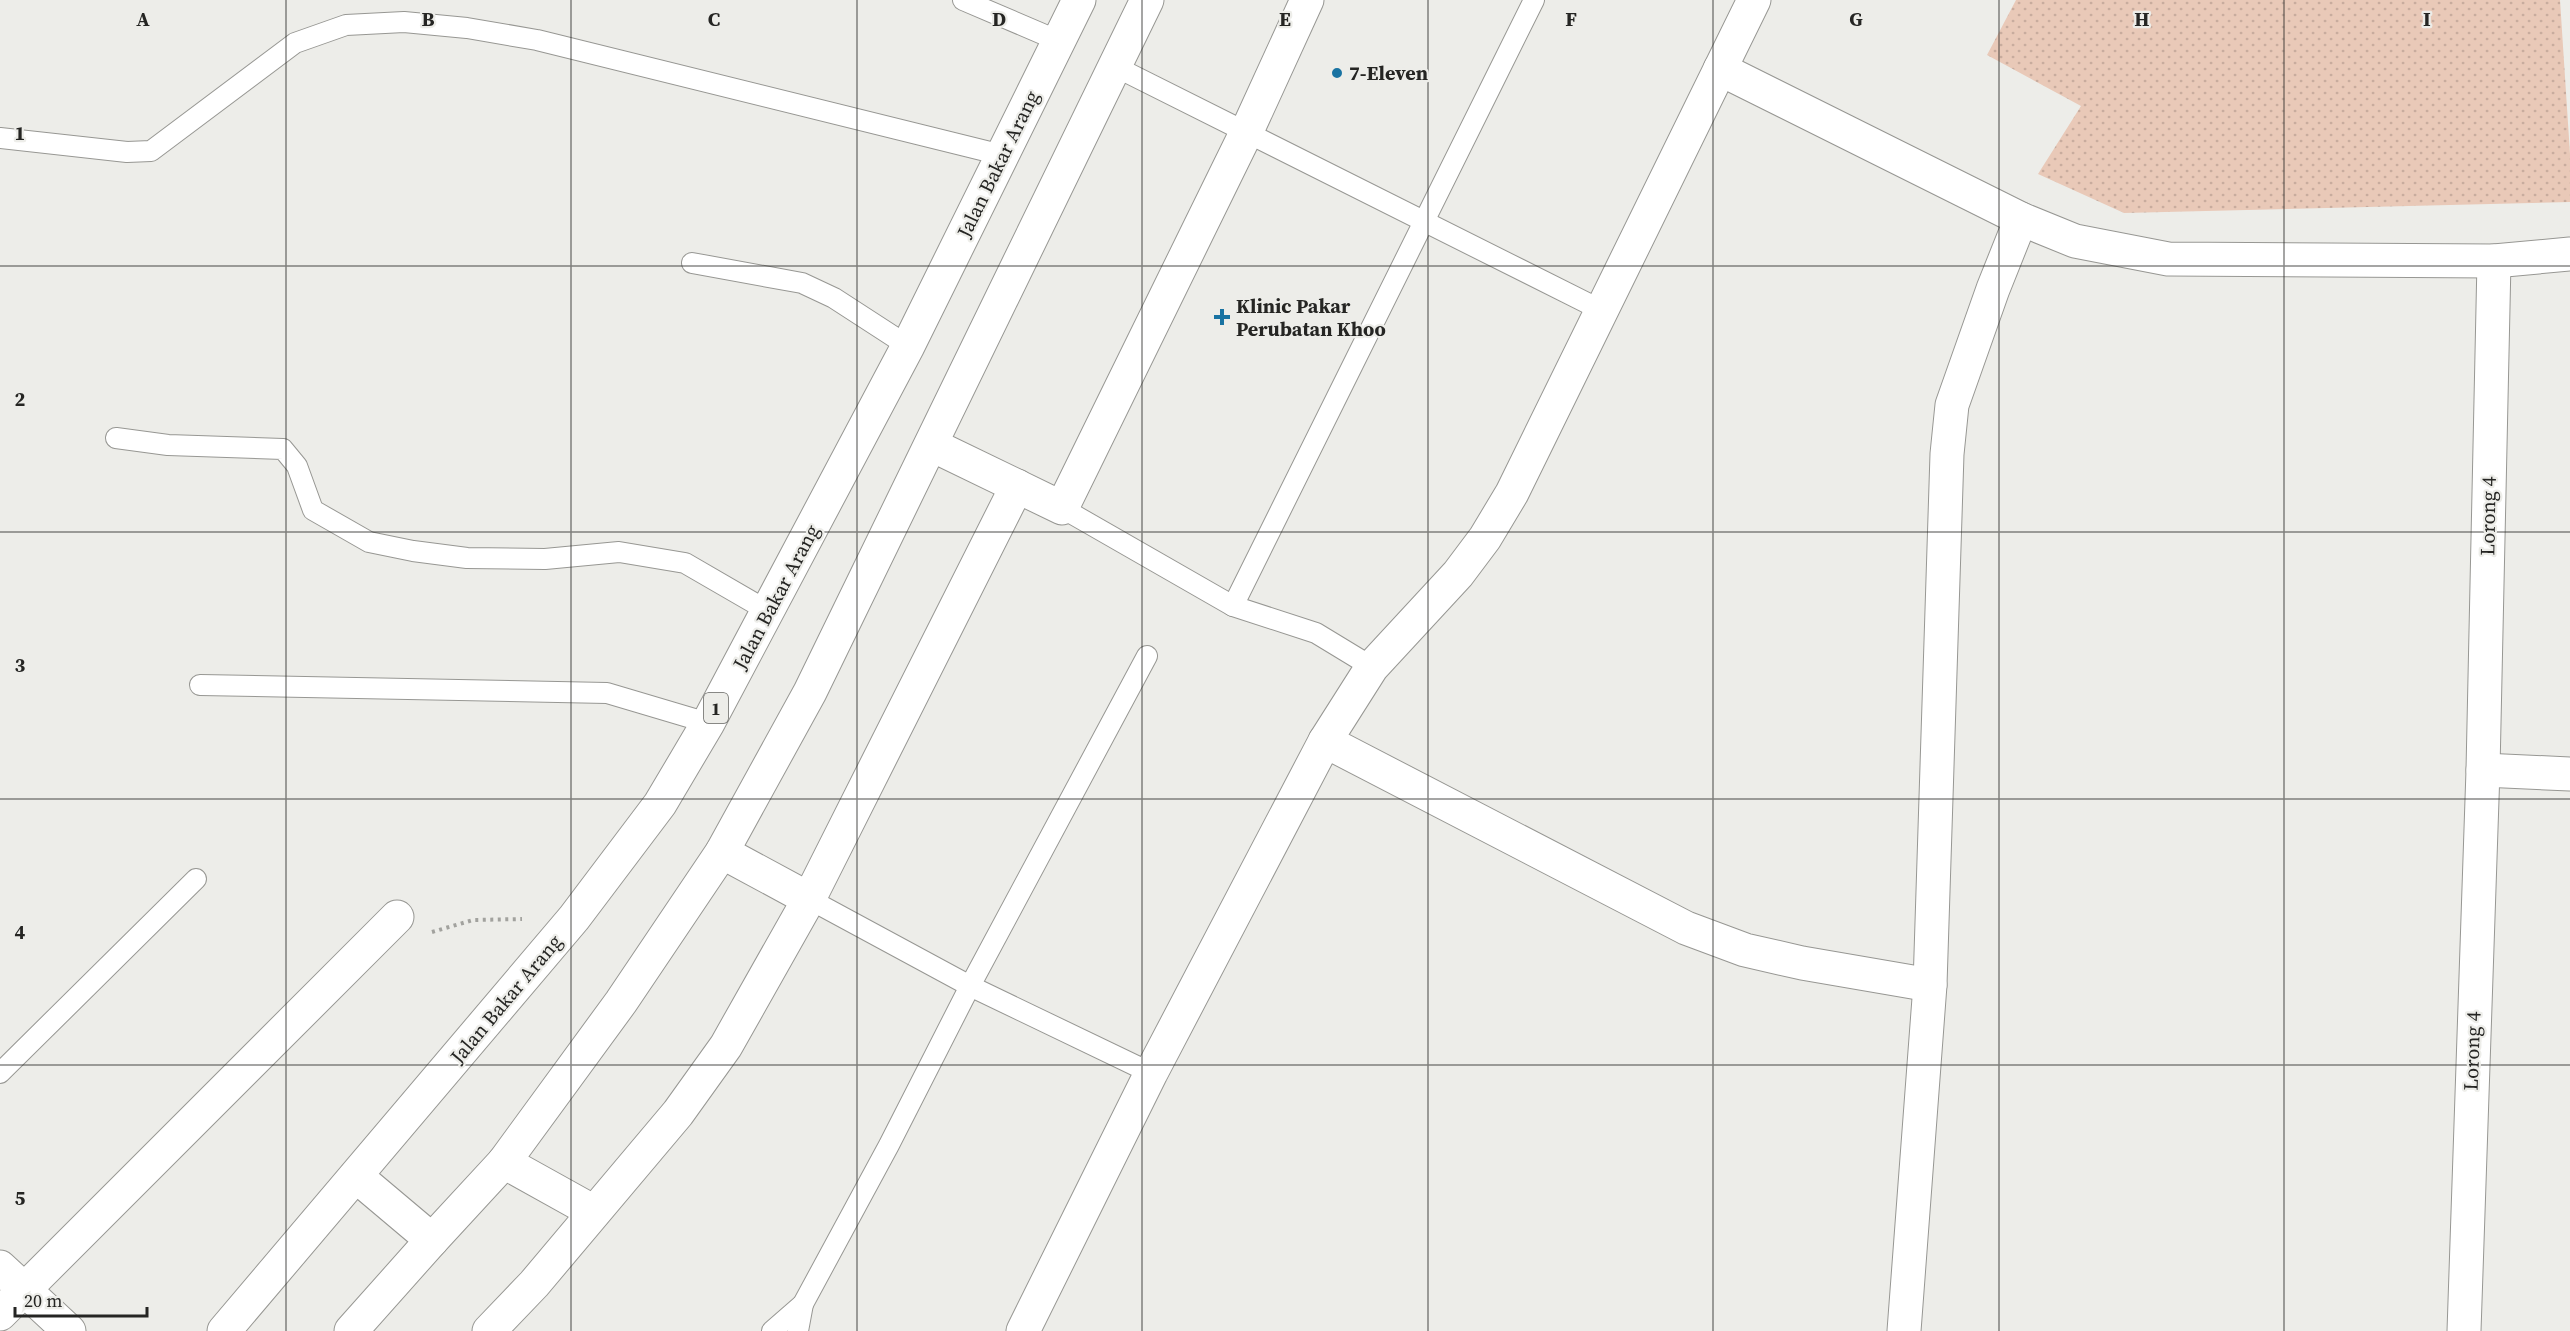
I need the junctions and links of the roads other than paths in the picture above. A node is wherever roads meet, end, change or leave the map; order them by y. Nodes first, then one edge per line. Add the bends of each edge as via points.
1 (963, 0) edge
2 (1079, 0) edge
3 (1147, 0) edge
4 (1307, 0) edge
5 (1534, 0) edge
6 (1754, 0) edge
7 (1059, 41) junction
8 (1114, 66) junction
9 (1720, 69) junction
10 (1247, 131) junction
11 (2, 139) edge
12 (1002, 155) junction
13 (2021, 219) junction
14 (1426, 221) junction
15 (2570, 254) edge
16 (2494, 261) junction
17 (692, 263) dead end
18 (1601, 310) junction
19 (908, 346) junction
20 (116, 438) dead end
21 (932, 446) junction
22 (1017, 486) junction
23 (1062, 508) junction
24 (1233, 606) junction
25 (768, 611) junction
26 (1147, 656) dead end
27 (1372, 667) junction
28 (200, 685) dead end
29 (708, 723) junction
30 (1325, 741) junction
31 (2483, 770) junction
32 (2570, 774) edge
33 (722, 852) junction
34 (196, 879) dead end
35 (809, 900) junction
36 (397, 917) dead end
37 (970, 986) junction
38 (1930, 986) junction
39 (0, 1073) edge
40 (1151, 1073) junction
41 (504, 1162) junction
42 (357, 1176) junction
43 (594, 1212) junction
44 (432, 1240) junction
45 (0, 1267) edge
46 (25, 1291) junction
47 (803, 1304) junction
48 (0, 1314) edge
49 (69, 1331) edge
50 (224, 1331) edge
51 (351, 1331) edge
52 (489, 1331) edge
53 (772, 1331) edge
54 (798, 1331) edge
55 (1023, 1331) edge
56 (1904, 1331) edge
57 (2464, 1331) edge

1 - 7 lane
2 - 7 street, Jalan Bakar Arang / 1
3 - 8 street
4 - 10 street
5 - 14 lane
6 - 9 street
7 - 12 street, Jalan Bakar Arang / 1
8 - 10 lane
8 - 21 street
9 - 13 street
9 - 18 street
10 - 14 lane
10 - 23 street
11 - 12 lane via 151,151 296,43 346,25 404,22 537,40
12 - 19 street, Jalan Bakar Arang / 1
13 - 16 street via 2076,241 2168,259
13 - 38 street via 1952,405
14 - 18 lane
14 - 24 lane
15 - 16 street
16 - 31 street, Lorong 4
17 - 19 lane via 802,283 834,298
18 - 27 street via 1512,493 1485,538
19 - 25 street, Jalan Bakar Arang / 1
20 - 25 lane via 168,445 282,449 297,466 313,510 369,542 467,558 545,559 619,552 659,557 685,563
21 - 22 street
21 - 33 street via 810,692
22 - 23 street
22 - 35 street
23 - 24 lane
24 - 27 lane via 1316,633
25 - 29 street, Jalan Bakar Arang / 1
26 - 37 lane
27 - 30 street
28 - 29 lane via 607,693
29 - 42 street, Jalan Bakar Arang / 1 via 660,804 574,918
30 - 38 street via 1686,928 1745,950
30 - 40 street
31 - 32 street
31 - 57 street, Lorong 4
33 - 35 street
33 - 41 street via 621,1002
34 - 39 lane
35 - 37 lane
35 - 43 street via 726,1046 678,1113
36 - 46 street
37 - 40 lane
37 - 47 lane
38 - 56 street
40 - 55 street
41 - 43 street
41 - 44 street
42 - 44 street
42 - 50 street, Jalan Bakar Arang / 1
43 - 52 street
44 - 51 street
45 - 46 street
46 - 48 street
46 - 49 street
47 - 53 lane
47 - 54 lane

